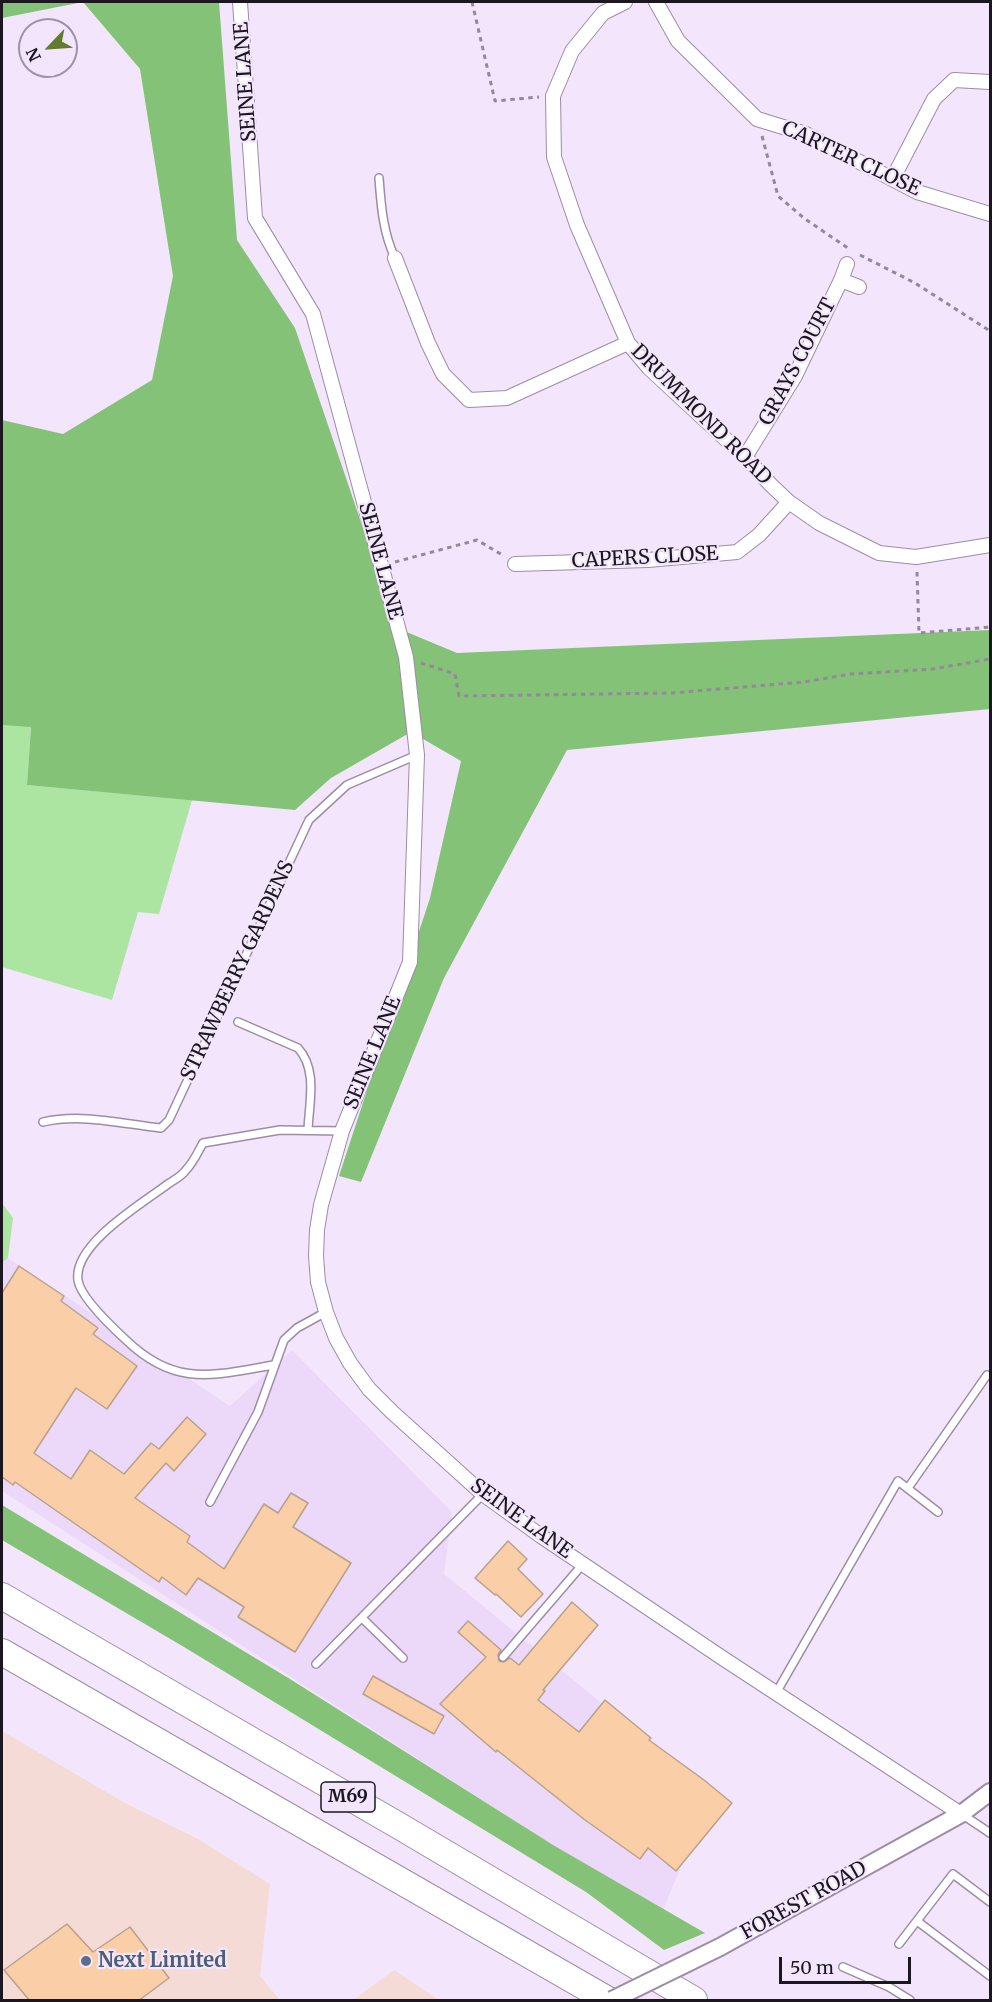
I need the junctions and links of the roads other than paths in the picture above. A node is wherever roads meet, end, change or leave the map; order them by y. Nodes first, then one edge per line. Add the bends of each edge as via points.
1 (240, 2) edge
2 (625, 2) edge
3 (656, 2) edge
4 (990, 82) edge
5 (379, 178) dead end
6 (893, 178) junction
7 (990, 213) edge
8 (395, 258) joint
9 (847, 264) dead end
10 (841, 280) junction
11 (859, 286) dead end
12 (628, 343) junction
13 (745, 457) junction
14 (789, 502) junction
15 (990, 545) edge
16 (515, 564) road end
17 (417, 755) junction
18 (238, 1022) dead end
19 (43, 1122) dead end
20 (308, 1130) junction
21 (342, 1131) junction
22 (326, 1312) junction
23 (274, 1365) junction
24 (987, 1375) dead end
25 (908, 1488) junction
26 (483, 1494) junction
27 (210, 1502) dead end
28 (939, 1512) dead end
29 (583, 1564) junction
30 (2, 1596) edge
31 (362, 1618) junction
32 (2, 1652) edge
33 (503, 1657) dead end
34 (403, 1658) dead end
35 (316, 1664) dead end
36 (776, 1693) junction
37 (990, 1792) edge
38 (962, 1814) junction
39 (990, 1833) edge
40 (990, 1902) edge
41 (917, 1921) junction
42 (899, 1944) dead end
43 (843, 1966) dead end
44 (990, 1976) edge
45 (610, 2001) edge
46 (694, 2001) edge
47 (910, 2001) edge

1 - 17 street, SEINE LANE via 255,218 313,314 406,664
2 - 12 street, DRUMMOND ROAD via 603,13 572,51 553,96 554,157 577,225
3 - 6 street, CARTER CLOSE via 678,41 757,118 806,134
4 - 6 street via 954,80 934,99
5 - 8 lane via 388,243
6 - 7 street, CARTER CLOSE via 917,192
8 - 12 street via 442,374 469,400 507,398
9 - 10 street, GRAYS COURT
10 - 11 street
10 - 13 street, GRAYS COURT via 795,376
12 - 13 street, DRUMMOND ROAD via 649,368
13 - 14 street, DRUMMOND ROAD
14 - 15 street, DRUMMOND ROAD via 819,523 879,553 916,557
14 - 16 street, CAPERS CLOSE via 737,552 648,560
17 - 19 lane, STRAWBERRY GARDENS via 347,785 309,820 169,1120 161,1128 80,1118
17 - 21 street, SEINE LANE via 410,962
18 - 20 lane via 298,1048 305,1055 311,1086
20 - 21 lane
20 - 23 lane via 280,1130 203,1143 187,1170 112,1225 87,1250 78,1269 78,1282 93,1307 128,1342 167,1369 202,1376
21 - 22 street, SEINE LANE via 317,1230 318,1282
22 - 23 lane via 284,1340
22 - 26 street, SEINE LANE via 336,1338 369,1389
23 - 27 lane via 258,1412
24 - 25 lane
25 - 28 lane
25 - 36 lane via 898,1481
26 - 29 street, SEINE LANE
26 - 31 lane
29 - 33 lane
29 - 36 street, SEINE LANE
30 - 46 highway, M69
31 - 34 lane
31 - 35 lane
32 - 45 highway, M69
36 - 38 street, SEINE LANE
37 - 38 street, FOREST ROAD
38 - 39 lane
38 - 45 street, FOREST ROAD, bridge via 720,1947
40 - 41 lane via 953,1874
41 - 42 lane
41 - 44 lane
43 - 47 lane

